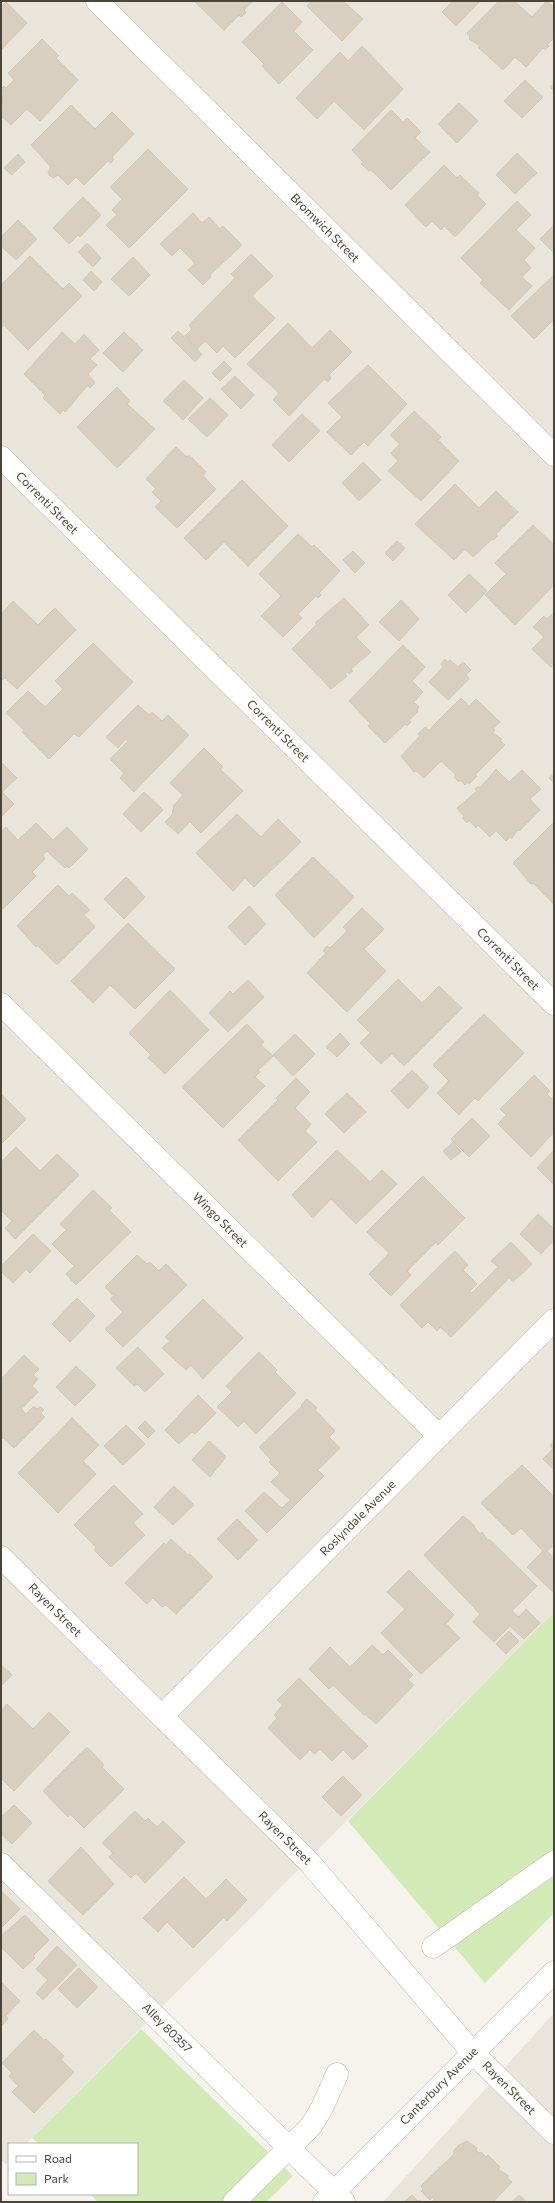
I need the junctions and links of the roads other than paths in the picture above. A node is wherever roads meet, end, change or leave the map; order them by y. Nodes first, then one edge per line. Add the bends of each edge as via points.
1 (97, 1) edge
2 (554, 456) edge
3 (1, 457) edge
4 (1, 1004) edge
5 (554, 1004) edge
6 (554, 1320) edge
7 (439, 1436) junction
8 (1, 1557) edge
9 (162, 1716) junction
10 (554, 1862) edge
11 (1, 1864) edge
12 (433, 1947) dead end
13 (554, 1972) edge
14 (472, 2052) junction
15 (336, 2074) dead end
16 (554, 2133) edge
17 (288, 2148) junction
18 (334, 2199) edge
19 (234, 2202) edge

1 - 2 street, Bromwich Street
3 - 5 street, Correnti Street
4 - 7 street, Wingo Street
6 - 7 street, Roslyndale Avenue
7 - 9 street, Roslyndale Avenue
8 - 9 street, Rayen Street
9 - 14 street, Rayen Street via 309,1862
10 - 12 street
11 - 17 street, Alley 80357
13 - 14 street, Canterbury Avenue
14 - 16 street, Rayen Street
14 - 18 street, Canterbury Avenue
15 - 17 street via 322,2108 311,2126
17 - 18 street, Alley 80357
17 - 19 street

